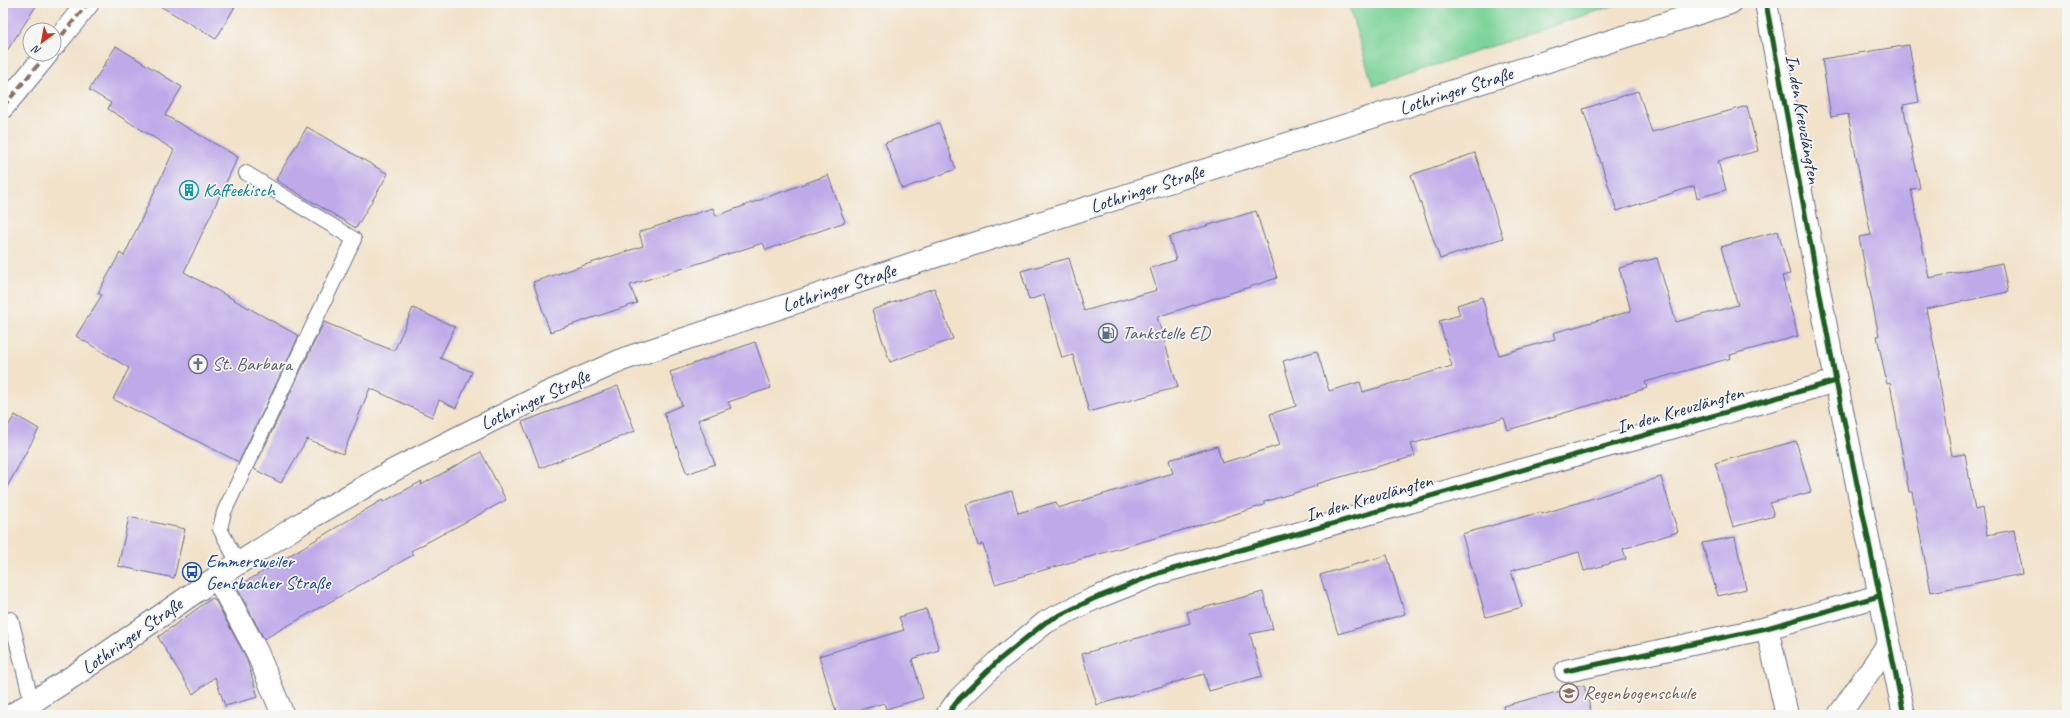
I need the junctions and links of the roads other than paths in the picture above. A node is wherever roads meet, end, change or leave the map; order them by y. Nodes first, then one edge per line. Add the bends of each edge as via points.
1 (88, 3) edge
2 (1730, 3) edge
3 (1766, 3) edge
4 (62, 35) edge
5 (40, 62) edge
6 (3, 107) edge
7 (246, 173) dead end
8 (1836, 381) junction
9 (238, 563) junction
10 (217, 577) junction
11 (1879, 596) junction
12 (11, 619) dead end
13 (1767, 628) junction
14 (1889, 643) junction
15 (1566, 671) dead end
16 (32, 703) junction
17 (281, 709) edge
18 (12, 715) edge
19 (947, 715) edge
20 (1787, 715) edge
21 (1839, 715) edge
22 (1904, 715) edge

1 - 4 street
2 - 9 street, Lothringer Straße via 936,256 624,359 545,394 394,470
3 - 8 street, In den Kreuzlängten
5 - 6 street
7 - 9 lane via 354,239 224,512 220,529
8 - 11 street, In den Kreuzlängten
8 - 19 street, In den Kreuzlängten via 1158,573 1046,622 999,660 959,699
9 - 10 street, Lothringer Straße
10 - 16 street, Lothringer Straße
10 - 17 street via 257,652
11 - 13 street
11 - 14 street, In den Kreuzlängten
12 - 16 lane
13 - 15 street
13 - 20 street
14 - 21 street
14 - 22 street, In den Kreuzlängten
16 - 18 street, Lothringer Straße

